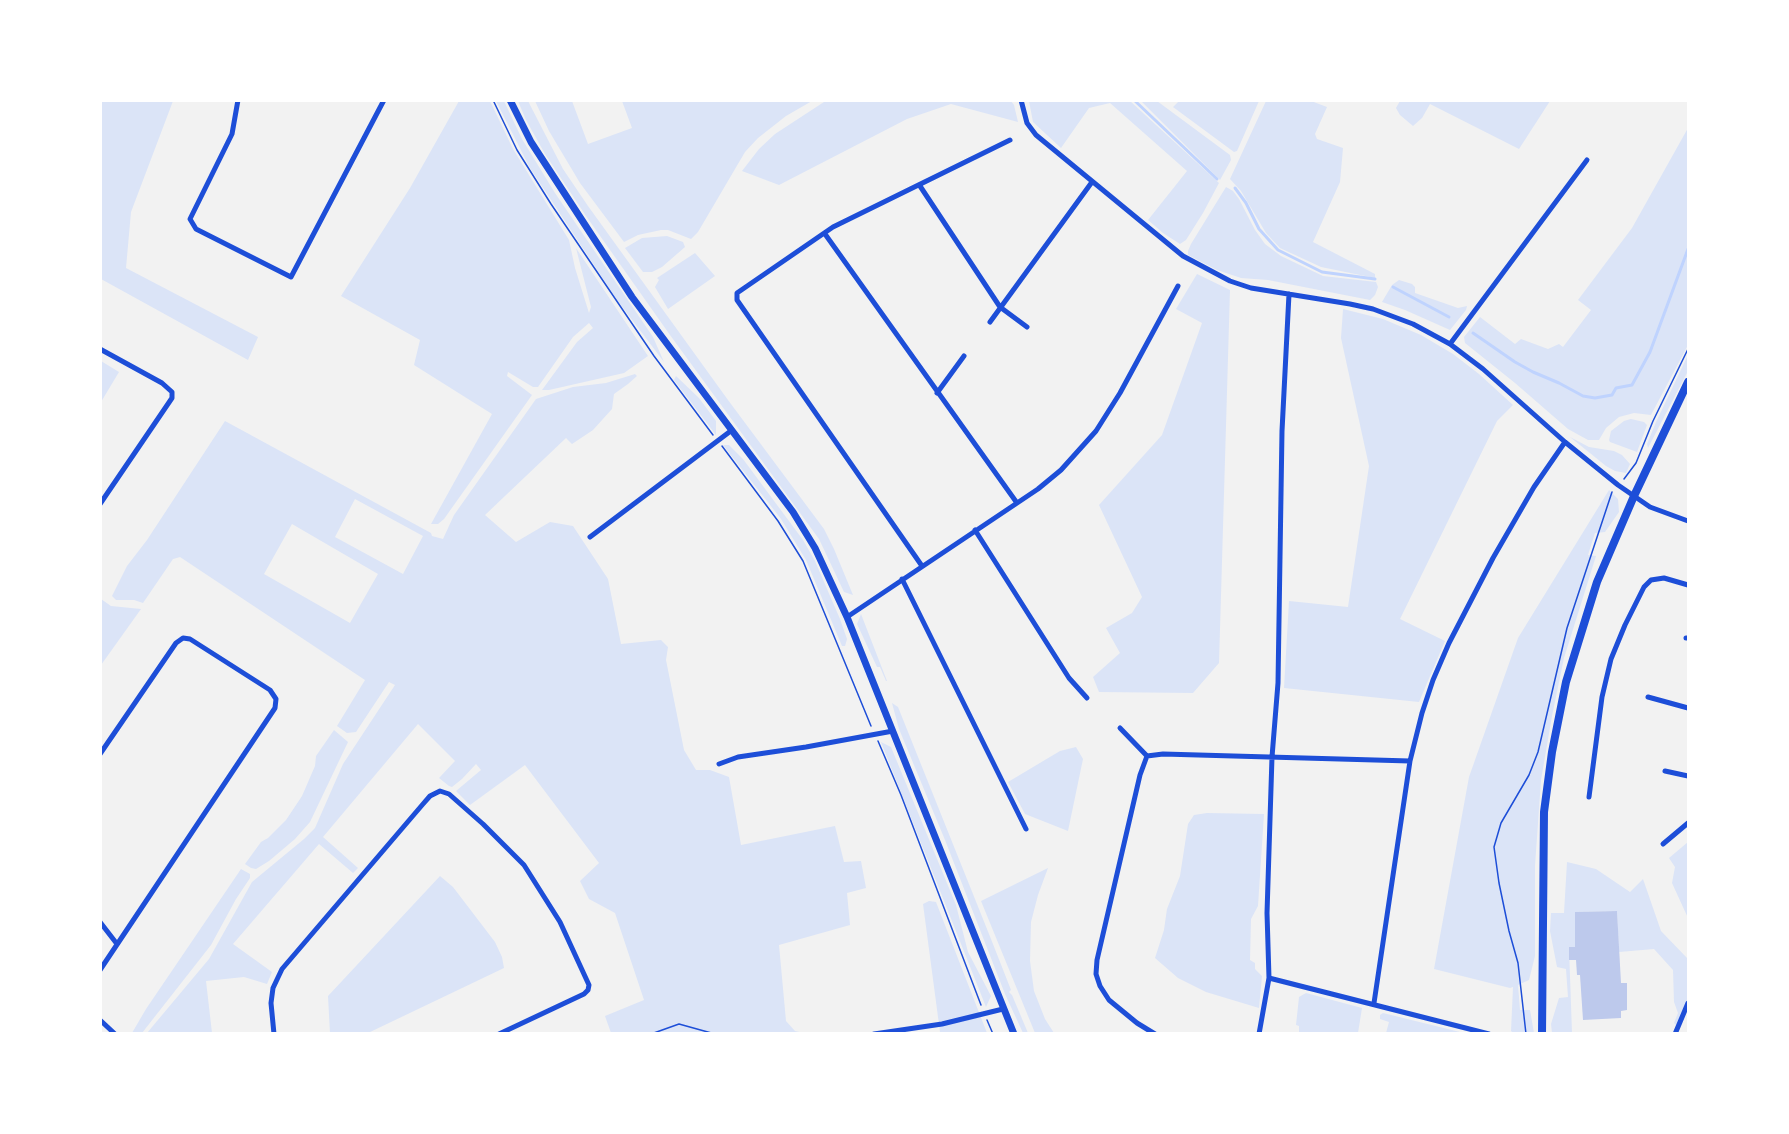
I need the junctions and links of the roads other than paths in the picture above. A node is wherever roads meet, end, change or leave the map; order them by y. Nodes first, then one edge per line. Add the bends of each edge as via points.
1 (238, 100) edge
2 (384, 100) edge
3 (510, 100) edge
4 (1021, 100) edge
5 (1010, 140) dead end
6 (1587, 160) dead end
7 (1092, 182) junction
8 (920, 186) junction
9 (825, 234) junction
10 (1178, 286) dead end
11 (1289, 294) junction
12 (1000, 307) junction
13 (990, 321) dead end
14 (1027, 327) dead end
15 (1450, 344) junction
16 (100, 350) edge
17 (964, 356) dead end
18 (1689, 382) edge
19 (937, 393) junction
20 (732, 430) junction
21 (1564, 442) junction
22 (1634, 496) junction
23 (1017, 502) junction
24 (100, 504) edge
25 (1689, 521) edge
26 (975, 530) junction
27 (590, 537) dead end
28 (922, 566) junction
29 (902, 579) junction
30 (1689, 585) edge
31 (847, 617) junction
32 (1088, 698) dead end
33 (1648, 698) dead end
34 (1689, 708) edge
35 (1120, 728) dead end
36 (892, 730) junction
37 (100, 753) edge
38 (1147, 756) junction
39 (1272, 757) junction
40 (1410, 761) junction
41 (718, 764) dead end
42 (1665, 771) dead end
43 (1689, 776) edge
44 (1589, 797) dead end
45 (1689, 823) edge
46 (1026, 829) dead end
47 (1663, 844) dead end
48 (100, 922) edge
49 (117, 944) junction
50 (100, 970) edge
51 (1269, 978) junction
52 (1374, 1003) junction
53 (1689, 1003) edge
54 (1003, 1009) junction
55 (100, 1020) edge
56 (115, 1034) edge
57 (274, 1034) edge
58 (499, 1034) edge
59 (874, 1034) edge
60 (1014, 1034) edge
61 (1155, 1034) edge
62 (1259, 1034) edge
63 (1489, 1034) edge
64 (1542, 1034) edge
65 (1675, 1034) edge

1 - 2 street via 232,134 192,214 191,224 291,277
3 - 20 street via 531,142 626,288
4 - 7 street via 1027,123 1036,135
5 - 8 street
6 - 15 street
7 - 11 street via 1207,270 1251,288
7 - 12 street
8 - 9 street
8 - 12 street
9 - 19 street
9 - 28 street via 741,290 737,300
10 - 23 street via 1096,431 1061,470
11 - 15 street via 1373,309
11 - 39 street via 1282,431 1278,683
12 - 13 street
12 - 14 street
15 - 21 street via 1511,392
16 - 24 street via 172,392 172,398
17 - 19 street
18 - 22 main road
19 - 23 street
20 - 27 street
20 - 31 street via 793,512 815,548
21 - 22 street
21 - 40 street via 1515,520 1449,643 1422,713
22 - 25 street via 1650,507
22 - 64 main road via 1581,627 1552,752 1542,852
23 - 26 street
26 - 28 street
26 - 32 street via 1069,678
28 - 29 street
29 - 31 street
29 - 46 street
30 - 44 street via 1664,578 1651,580 1625,625 1602,697
31 - 36 street
33 - 34 street
35 - 38 street
36 - 41 street via 738,757
36 - 54 street
37 - 49 street via 183,638 270,690 276,699 275,708
38 - 39 street
38 - 61 street via 1096,974 1109,1000
39 - 40 street
39 - 51 street
40 - 52 street
42 - 43 street
45 - 47 street
48 - 49 street
49 - 50 street
51 - 52 street
51 - 62 street
52 - 63 street
53 - 65 street
54 - 59 street via 942,1024
54 - 60 street
55 - 56 street
57 - 58 street via 271,1003 282,969 423,804 440,791 483,824 524,865 560,922 589,985 584,994

